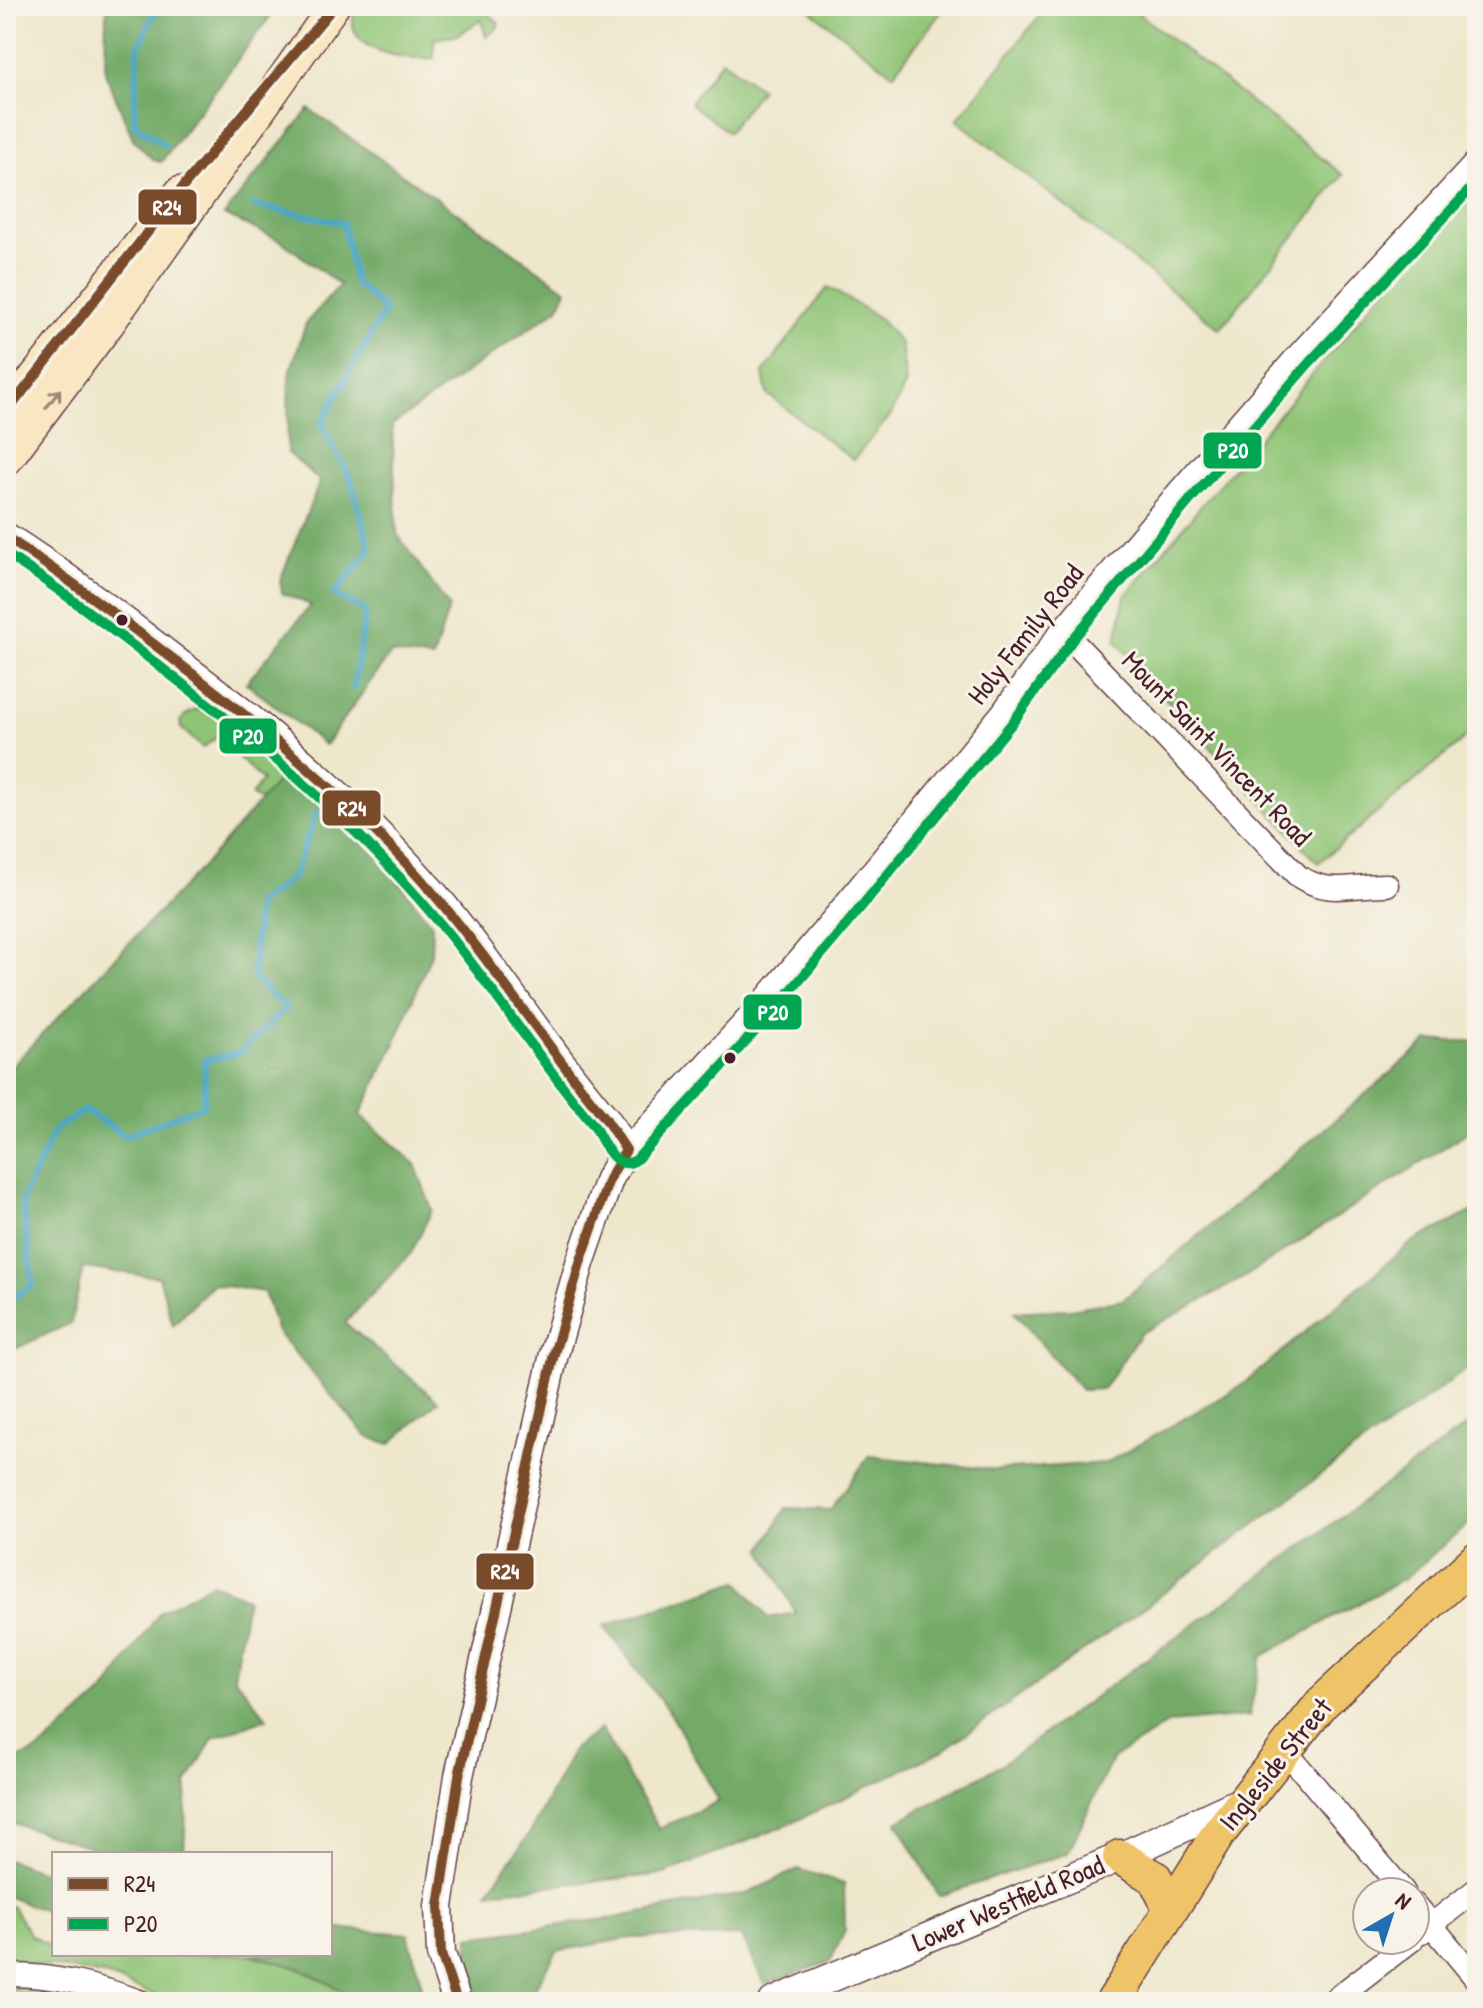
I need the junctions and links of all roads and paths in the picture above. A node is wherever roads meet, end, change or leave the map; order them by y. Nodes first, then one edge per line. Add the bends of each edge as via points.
1 (334, 6) edge
2 (315, 31) junction
3 (1477, 161) edge
4 (6, 413) edge
5 (6, 461) edge
6 (6, 537) edge
7 (1062, 630) junction
8 (1387, 885) dead end
9 (626, 1150) junction
10 (1477, 1559) edge
11 (1284, 1749) junction
12 (1242, 1801) junction
13 (1120, 1857) junction
14 (1391, 1876) edge
15 (1477, 1889) edge
16 (1170, 1908) junction
17 (1431, 1925) edge
18 (1431, 1943) edge
19 (1391, 1956) edge
20 (6, 1975) edge
21 (1477, 1980) edge
22 (142, 2002) edge
23 (457, 2002) edge
24 (773, 2002) edge
25 (1113, 2002) edge
26 (1331, 2002) edge

1 - 2 main road
2 - 4 main road via 187,182
5 -> 2 main road
3 - 7 street, Holy Family Road via 1239,422
6 - 9 street via 201,679 367,821 461,927
7 - 8 street, Mount Saint Vincent Road via 1298,876 1344,889
7 - 9 street, Holy Family Road via 1002,713 762,1003
9 - 23 street via 609,1179 554,1354 459,1776 439,1919 442,1962
10 - 11 main road, Ingleside Street via 1357,1668
11 - 12 main road, Ingleside Street
11 - 14 street
12 - 13 street, Lower Westfield Road
12 - 16 main road, Ingleside Street
13 - 16 main road via 1155,1878
13 - 24 street, Lower Westfield Road
15 - 17 street
16 - 25 main road, Ingleside Street
18 - 21 street
19 - 26 street
20 - 22 street via 70,1981

